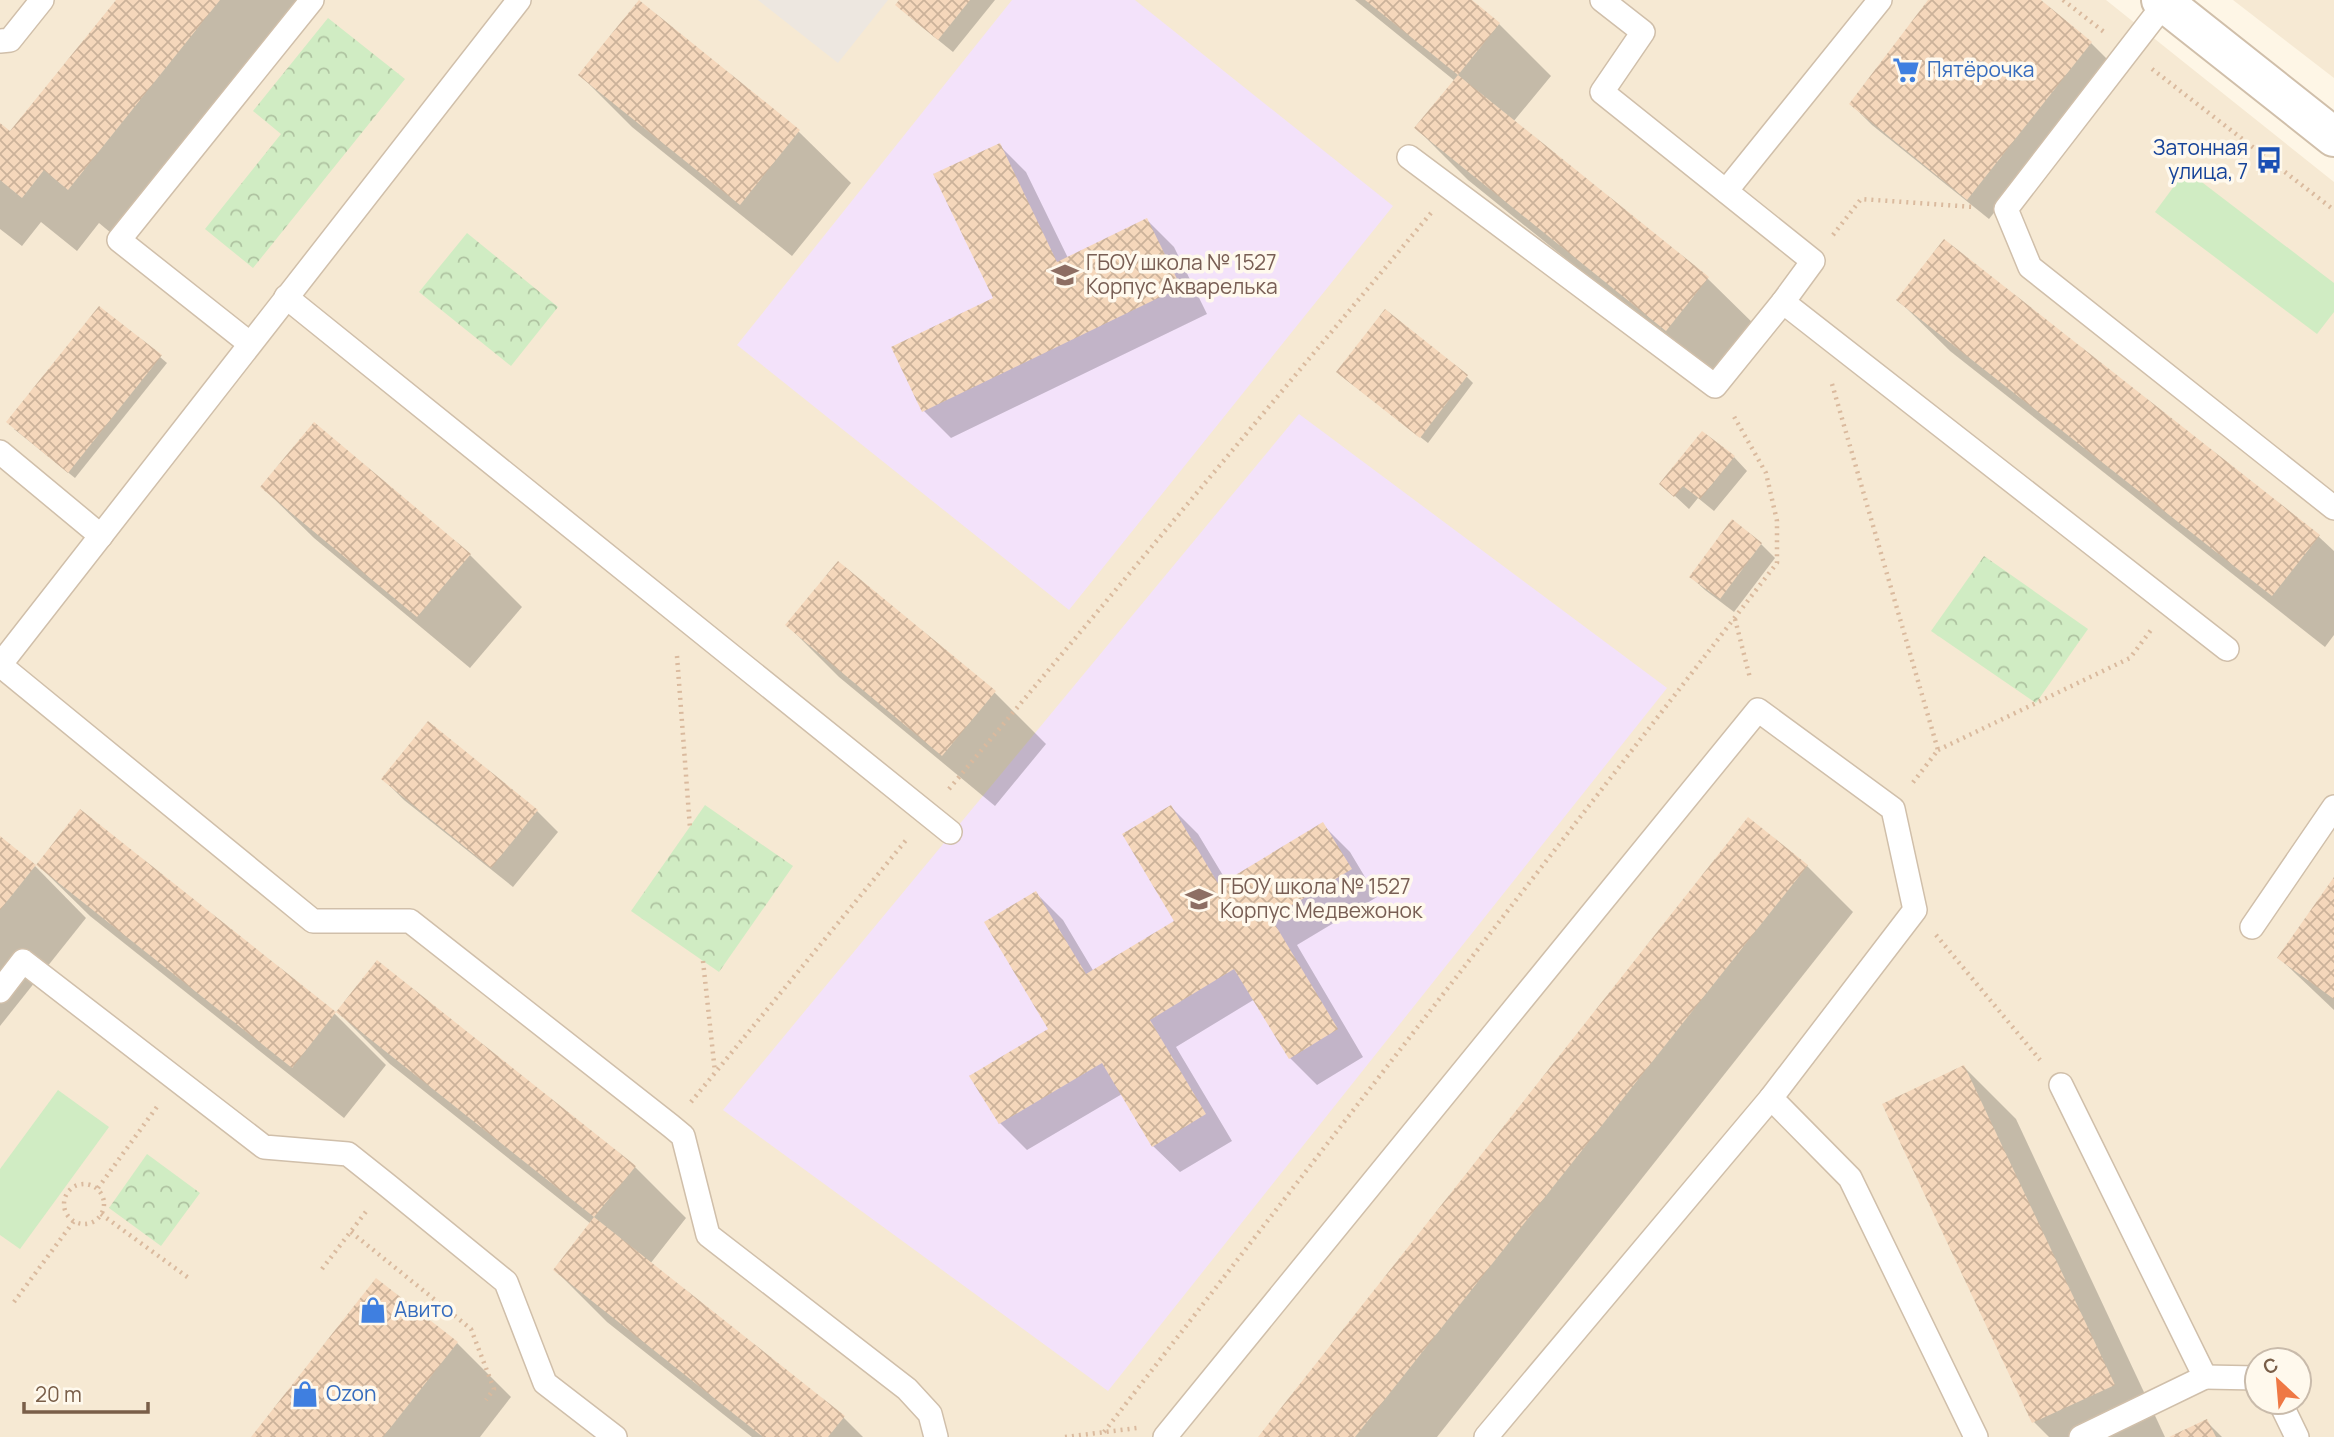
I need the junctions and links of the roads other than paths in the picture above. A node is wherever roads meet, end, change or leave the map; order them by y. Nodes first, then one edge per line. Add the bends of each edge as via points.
1 (42, 0) edge
2 (312, 0) edge
3 (519, 0) edge
4 (1602, 0) edge
5 (1880, 0) edge
6 (2163, 2) edge
7 (0, 41) edge
8 (2334, 137) edge
9 (1409, 157) dead end
10 (1726, 191) junction
11 (286, 297) junction
12 (1783, 302) junction
13 (249, 343) junction
14 (0, 452) edge
15 (2334, 508) edge
16 (101, 536) junction
17 (2227, 649) dead end
18 (0, 665) edge
19 (2334, 807) edge
20 (950, 832) dead end
21 (2252, 927) dead end
22 (0, 991) edge
23 (2061, 1085) road end
24 (1771, 1098) junction
25 (2205, 1377) junction
26 (2243, 1378) edge
27 (2287, 1416) edge
28 (1171, 1430) edge
29 (615, 1437) edge
30 (936, 1437) edge
31 (1486, 1437) edge
32 (1976, 1437) edge
33 (2081, 1437) edge
34 (2297, 1437) edge

1 - 7 lane via 10,40
2 - 13 lane via 119,240
3 - 11 lane
4 - 10 lane via 1643,32 1602,92
5 - 10 lane
6 - 8 street
6 - 15 lane via 2006,209 2030,267
9 - 12 lane via 1715,386
10 - 12 lane via 1813,261
11 - 13 lane
11 - 20 lane
12 - 17 lane
13 - 16 lane
14 - 16 lane
16 - 18 lane
18 - 30 lane via 313,921 410,921 671,1126 683,1136 708,1236 907,1389 930,1414
19 - 21 lane
22 - 29 lane via 23,961 264,1147 348,1154 506,1282 545,1383
23 - 25 lane
24 - 28 lane via 1915,910 1893,809 1758,710
24 - 31 lane
24 - 32 lane via 1850,1178
25 - 26 lane
25 - 33 lane
27 - 34 lane

